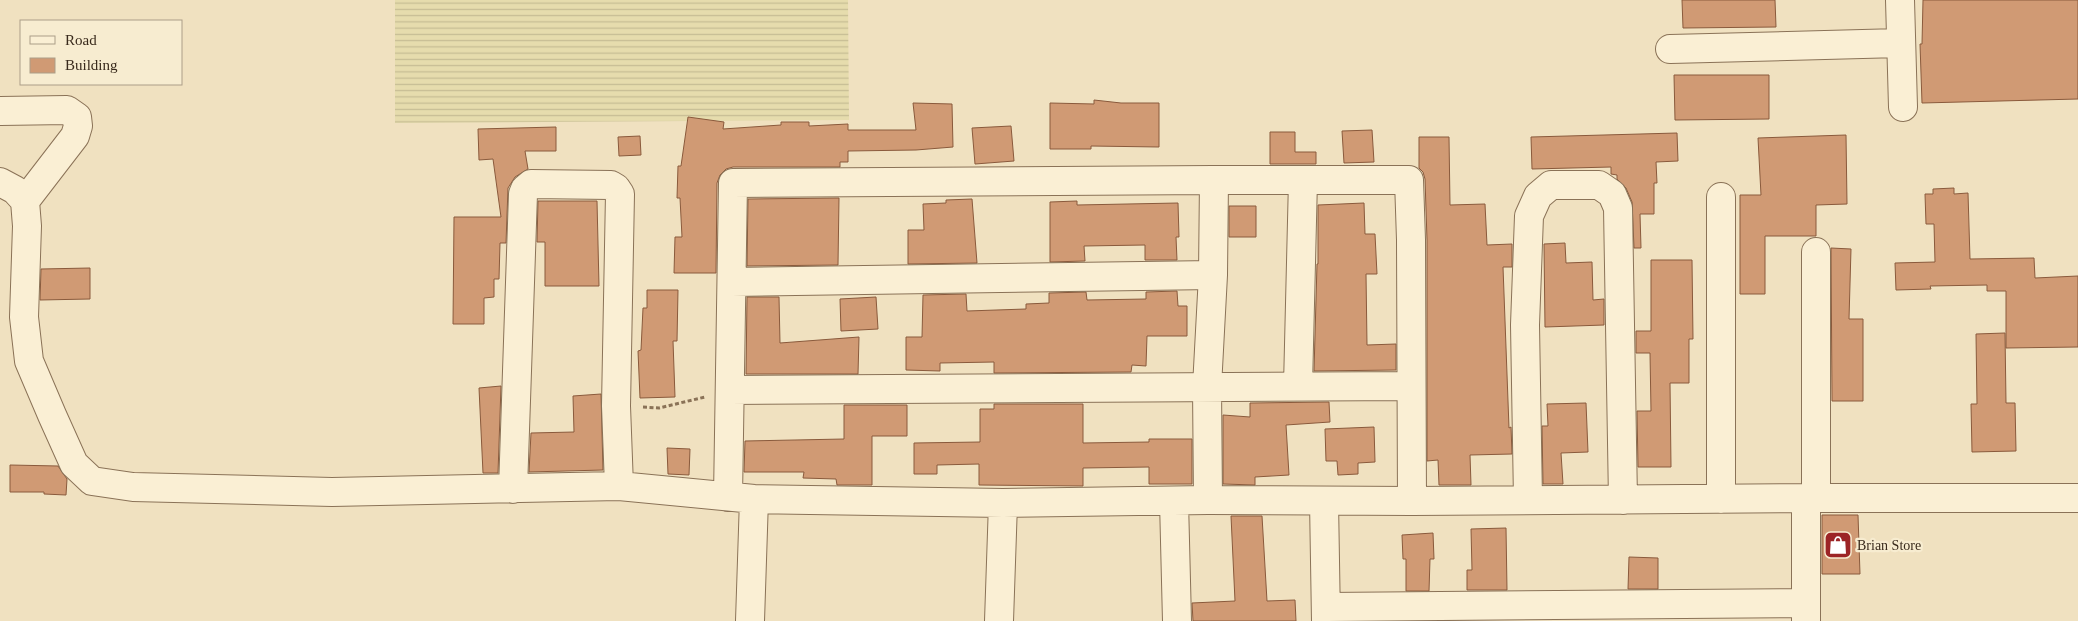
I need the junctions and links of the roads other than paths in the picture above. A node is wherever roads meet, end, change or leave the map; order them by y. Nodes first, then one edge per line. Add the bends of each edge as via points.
1 (1900, 0) edge
2 (1900, 44) junction
3 (1670, 49) dead end
4 (1903, 107) dead end
5 (0, 111) edge
6 (1214, 180) junction
7 (1303, 180) junction
8 (0, 182) edge
9 (1721, 197) dead end
10 (25, 202) junction
11 (1816, 252) dead end
12 (1213, 275) junction
13 (732, 282) junction
14 (1298, 386) junction
15 (1411, 386) junction
16 (1207, 388) junction
17 (730, 390) junction
18 (620, 486) junction
19 (513, 489) junction
20 (728, 497) junction
21 (1811, 498) junction
22 (2078, 498) edge
23 (754, 499) junction
24 (1721, 499) junction
25 (1208, 500) junction
26 (1528, 500) junction
27 (1623, 500) junction
28 (1174, 501) junction
29 (1324, 501) junction
30 (1412, 501) junction
31 (1003, 503) junction
32 (1806, 612) edge
33 (1326, 614) edge
34 (750, 621) edge
35 (999, 621) edge
36 (1176, 621) edge

1 - 2 street
2 - 3 street
2 - 4 street
5 - 10 street via 68,110 77,117 75,136
6 - 7 street
6 - 12 street
6 - 13 street via 733,183
7 - 14 street
7 - 15 street via 1409,180
8 - 10 street via 15,190
9 - 24 street
10 - 19 street via 24,317 29,361 74,464 92,481 133,487 332,492
11 - 21 street
12 - 13 street
12 - 16 street
13 - 17 street
14 - 15 street
14 - 16 street
15 - 30 street
16 - 17 street
16 - 25 street
17 - 20 street
18 - 19 street
18 - 19 street via 616,406 620,194 611,185 531,184 523,194
18 - 20 street
20 - 23 street
21 - 22 street
21 - 24 street
21 - 32 street
23 - 31 street
23 - 34 street
24 - 27 street
25 - 28 street
25 - 29 street
26 - 27 street
26 - 27 street via 1524,324 1529,216 1538,196 1551,186 1599,185 1612,194 1618,208
26 - 30 street
28 - 31 street
28 - 36 street
29 - 30 street
29 - 33 street
31 - 35 street
32 - 33 street

